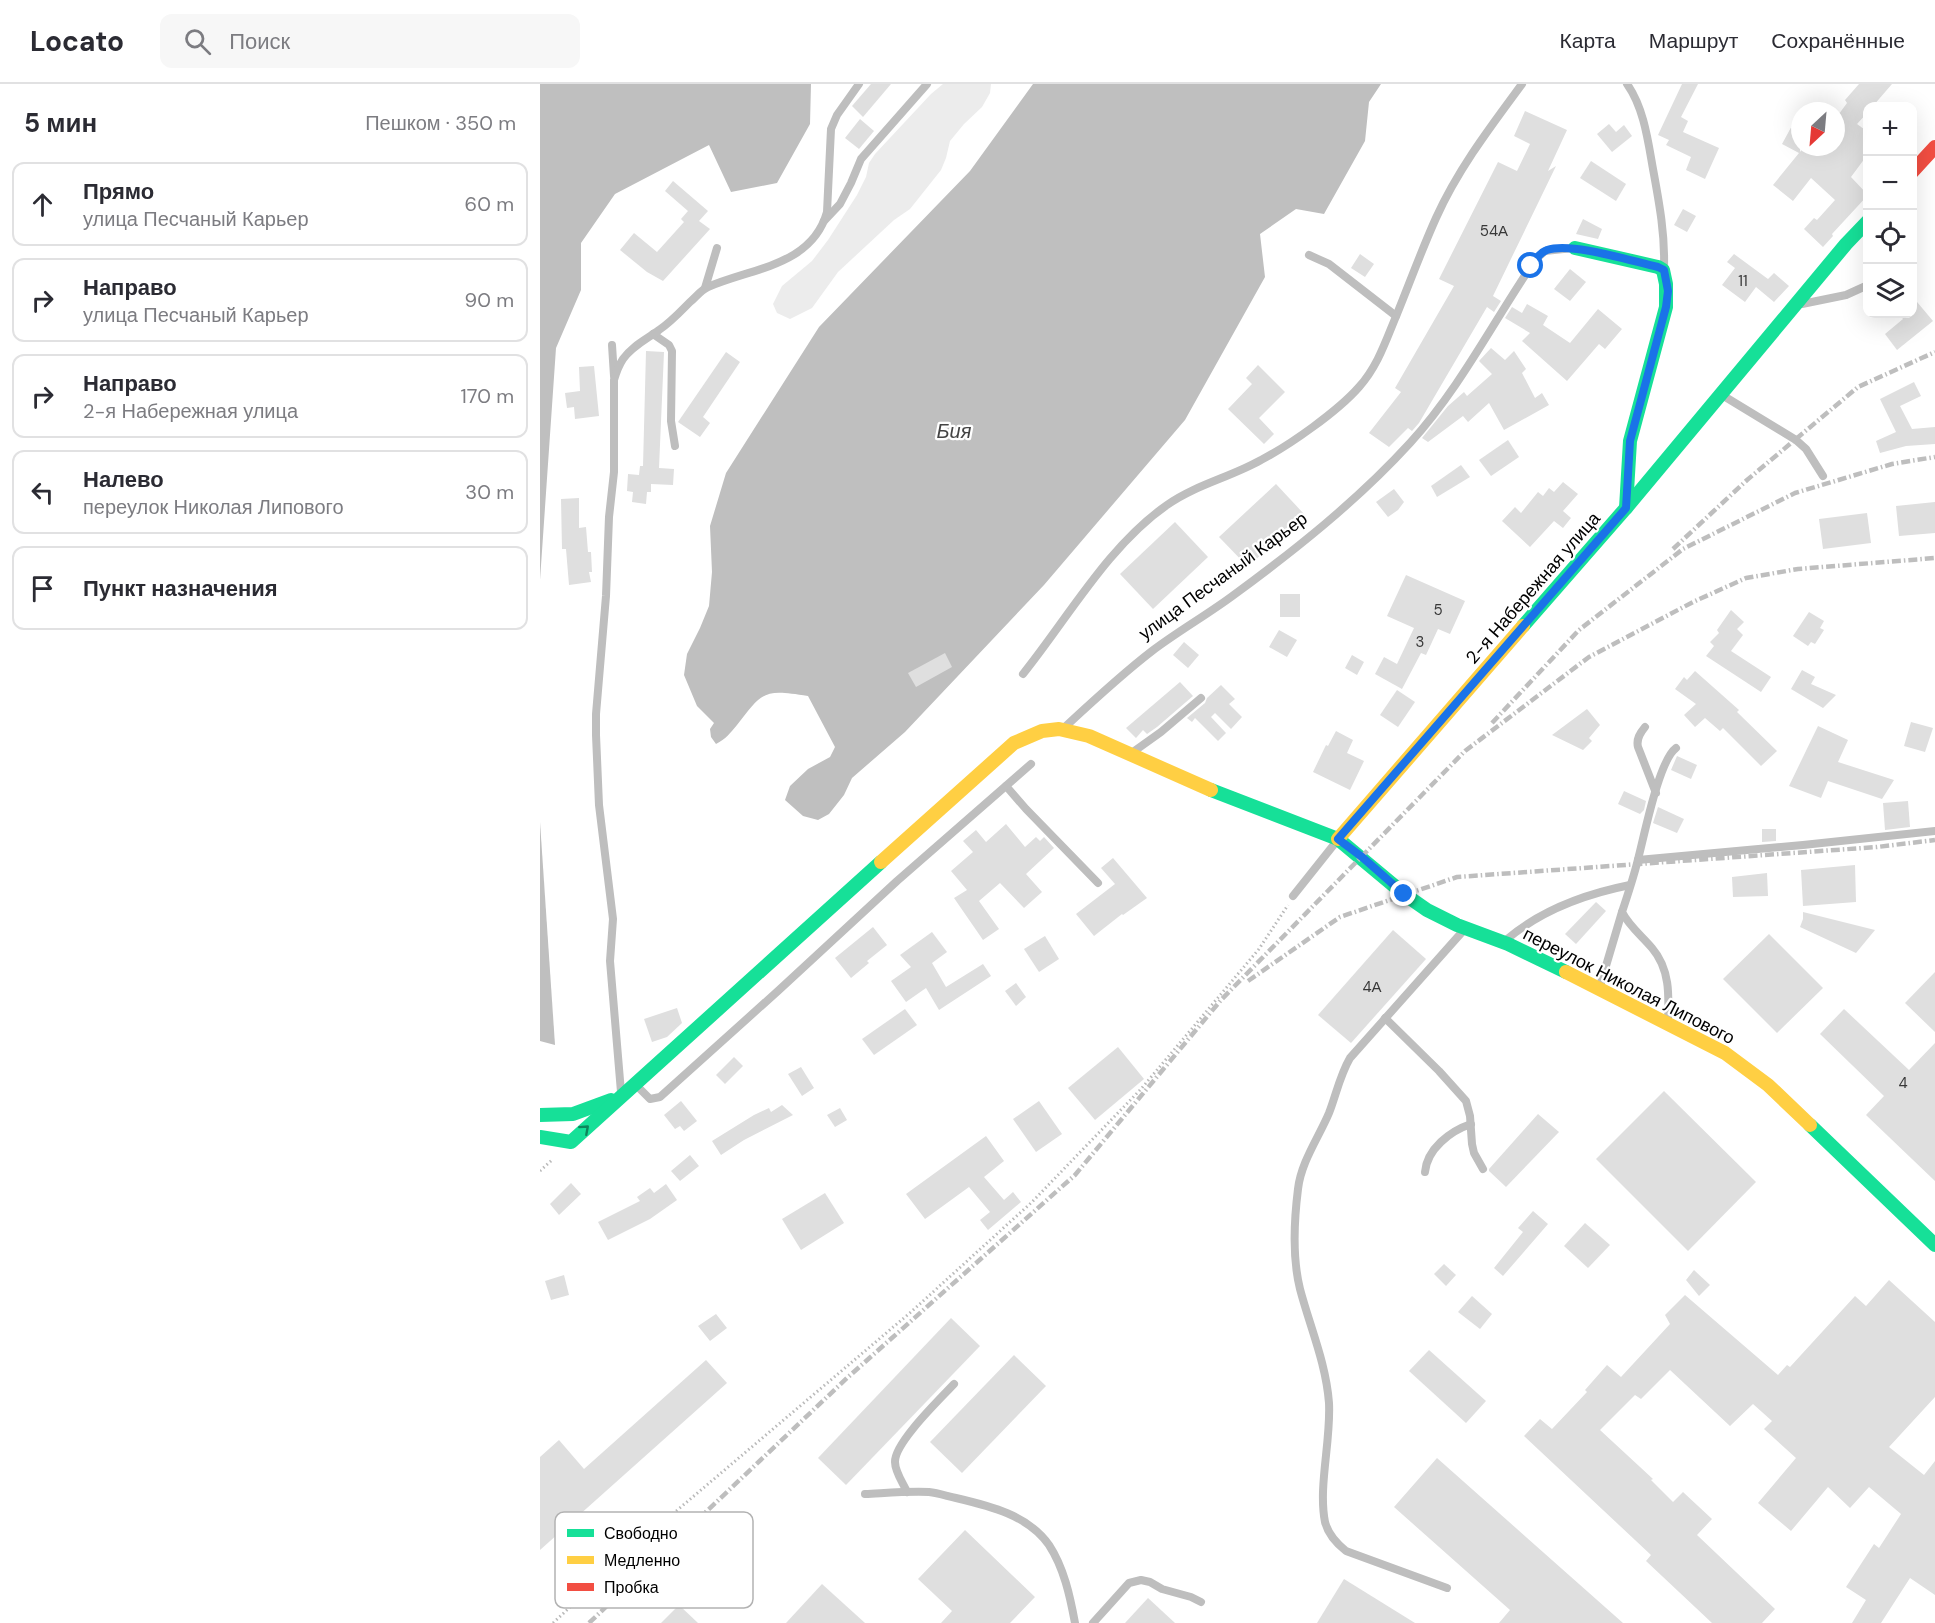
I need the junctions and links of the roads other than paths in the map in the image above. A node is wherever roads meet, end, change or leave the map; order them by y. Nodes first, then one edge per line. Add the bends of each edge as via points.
1 (859, 84) edge
2 (927, 84) edge
3 (1522, 84) edge
4 (1627, 84) edge
5 (1935, 147) edge
6 (1917, 167) edge
7 (824, 221) junction
8 (1863, 227) edge
9 (717, 248) dead end
10 (1575, 249) joint
11 (1309, 255) dead end
12 (1664, 270) junction
13 (1863, 287) edge
14 (705, 288) junction
15 (1795, 305) junction
16 (1396, 316) junction
17 (653, 334) junction
18 (612, 345) dead end
19 (614, 380) junction
20 (1721, 394) junction
21 (675, 446) dead end
22 (1823, 476) dead end
23 (1626, 508) junction
24 (1023, 674) dead end
25 (1201, 698) dead end
26 (1645, 727) dead end
27 (1063, 728) junction
28 (1676, 748) dead end
29 (1130, 754) junction
30 (1031, 764) dead end
31 (1006, 786) junction
32 (1656, 793) junction
33 (1935, 831) edge
34 (1338, 839) junction
35 (1638, 860) junction
36 (1098, 883) dead end
37 (1630, 885) junction
38 (1293, 896) road end
39 (1622, 912) junction
40 (1466, 928) junction
41 (1503, 942) junction
42 (1599, 989) junction
43 (1385, 1018) junction
44 (1668, 1024) junction
45 (634, 1084) junction
46 (621, 1096) junction
47 (540, 1115) edge
48 (1471, 1124) junction
49 (540, 1137) edge
50 (1483, 1169) dead end
51 (1425, 1172) dead end
52 (1935, 1245) edge
53 (954, 1384) dead end
54 (908, 1492) junction
55 (865, 1494) dead end
56 (1447, 1588) dead end
57 (1201, 1602) dead end
58 (1075, 1623) edge
59 (1093, 1623) edge

1 - 7 lane via 831,129
2 - 7 lane via 861,159 840,204
3 - 16 lane via 1458,176 1437,216
4 - 12 lane via 1647,136 1662,222
5 - 6 street
7 - 14 lane via 807,247 792,256
8 - 15 street, 2-я Набережная улица
9 - 14 lane
10 - 12 street, улица Песчаный Карьер
10 - 27 lane, улица Песчаный Карьер via 1545,251 1536,259 1464,374 1412,441 1374,480 1280,560 1149,653
11 - 16 lane via 1329,264
12 - 23 street via 1666,307 1630,441
13 - 15 lane via 1846,295
14 - 17 lane
15 - 20 street, 2-я Набережная улица
16 - 24 lane via 1374,368 1358,388 1277,451 1176,499 1154,515 1116,551
17 - 19 lane via 623,359
17 - 21 lane via 672,351 671,422
18 - 19 lane
19 - 46 lane via 614,472 596,735 599,805 613,919 610,962
20 - 22 lane via 1796,440
20 - 23 street, 2-я Набережная улица
23 - 34 street, 2-я Набережная улица
25 - 29 lane
26 - 32 lane via 1637,742
27 - 29 street, переулок Николая Липового
27 - 45 street via 1045,729 1014,743
28 - 32 lane via 1669,756
29 - 34 street, переулок Николая Липового via 1239,802
30 - 31 lane
31 - 36 lane
31 - 45 lane via 660,1097 650,1099
32 - 35 lane
33 - 35 lane
34 - 38 lane
34 - 40 street, переулок Николая Липового via 1411,899
35 - 37 lane
37 - 39 lane
37 - 41 lane via 1567,903 1525,925
39 - 42 lane
39 - 44 lane via 1665,970
40 - 41 street, переулок Николая Липового
40 - 43 lane
41 - 42 street, переулок Николая Липового
42 - 44 street, переулок Николая Липового
43 - 48 lane via 1466,1101
43 - 56 lane via 1345,1066 1302,1173 1295,1222 1299,1287 1327,1382 1329,1428 1323,1489 1326,1523 1333,1539 1359,1557
44 - 52 street, переулок Николая Липового via 1725,1053 1768,1085
45 - 46 street
46 - 47 street via 573,1114
49 -> 46 street via 571,1142
48 - 50 lane via 1474,1153
48 - 51 lane via 1459,1128 1439,1145 1430,1155
53 - 54 lane via 897,1453 894,1461
54 - 55 lane
54 - 58 lane via 931,1492 984,1504 1034,1528 1059,1563
57 - 59 lane via 1150,1582 1134,1581

